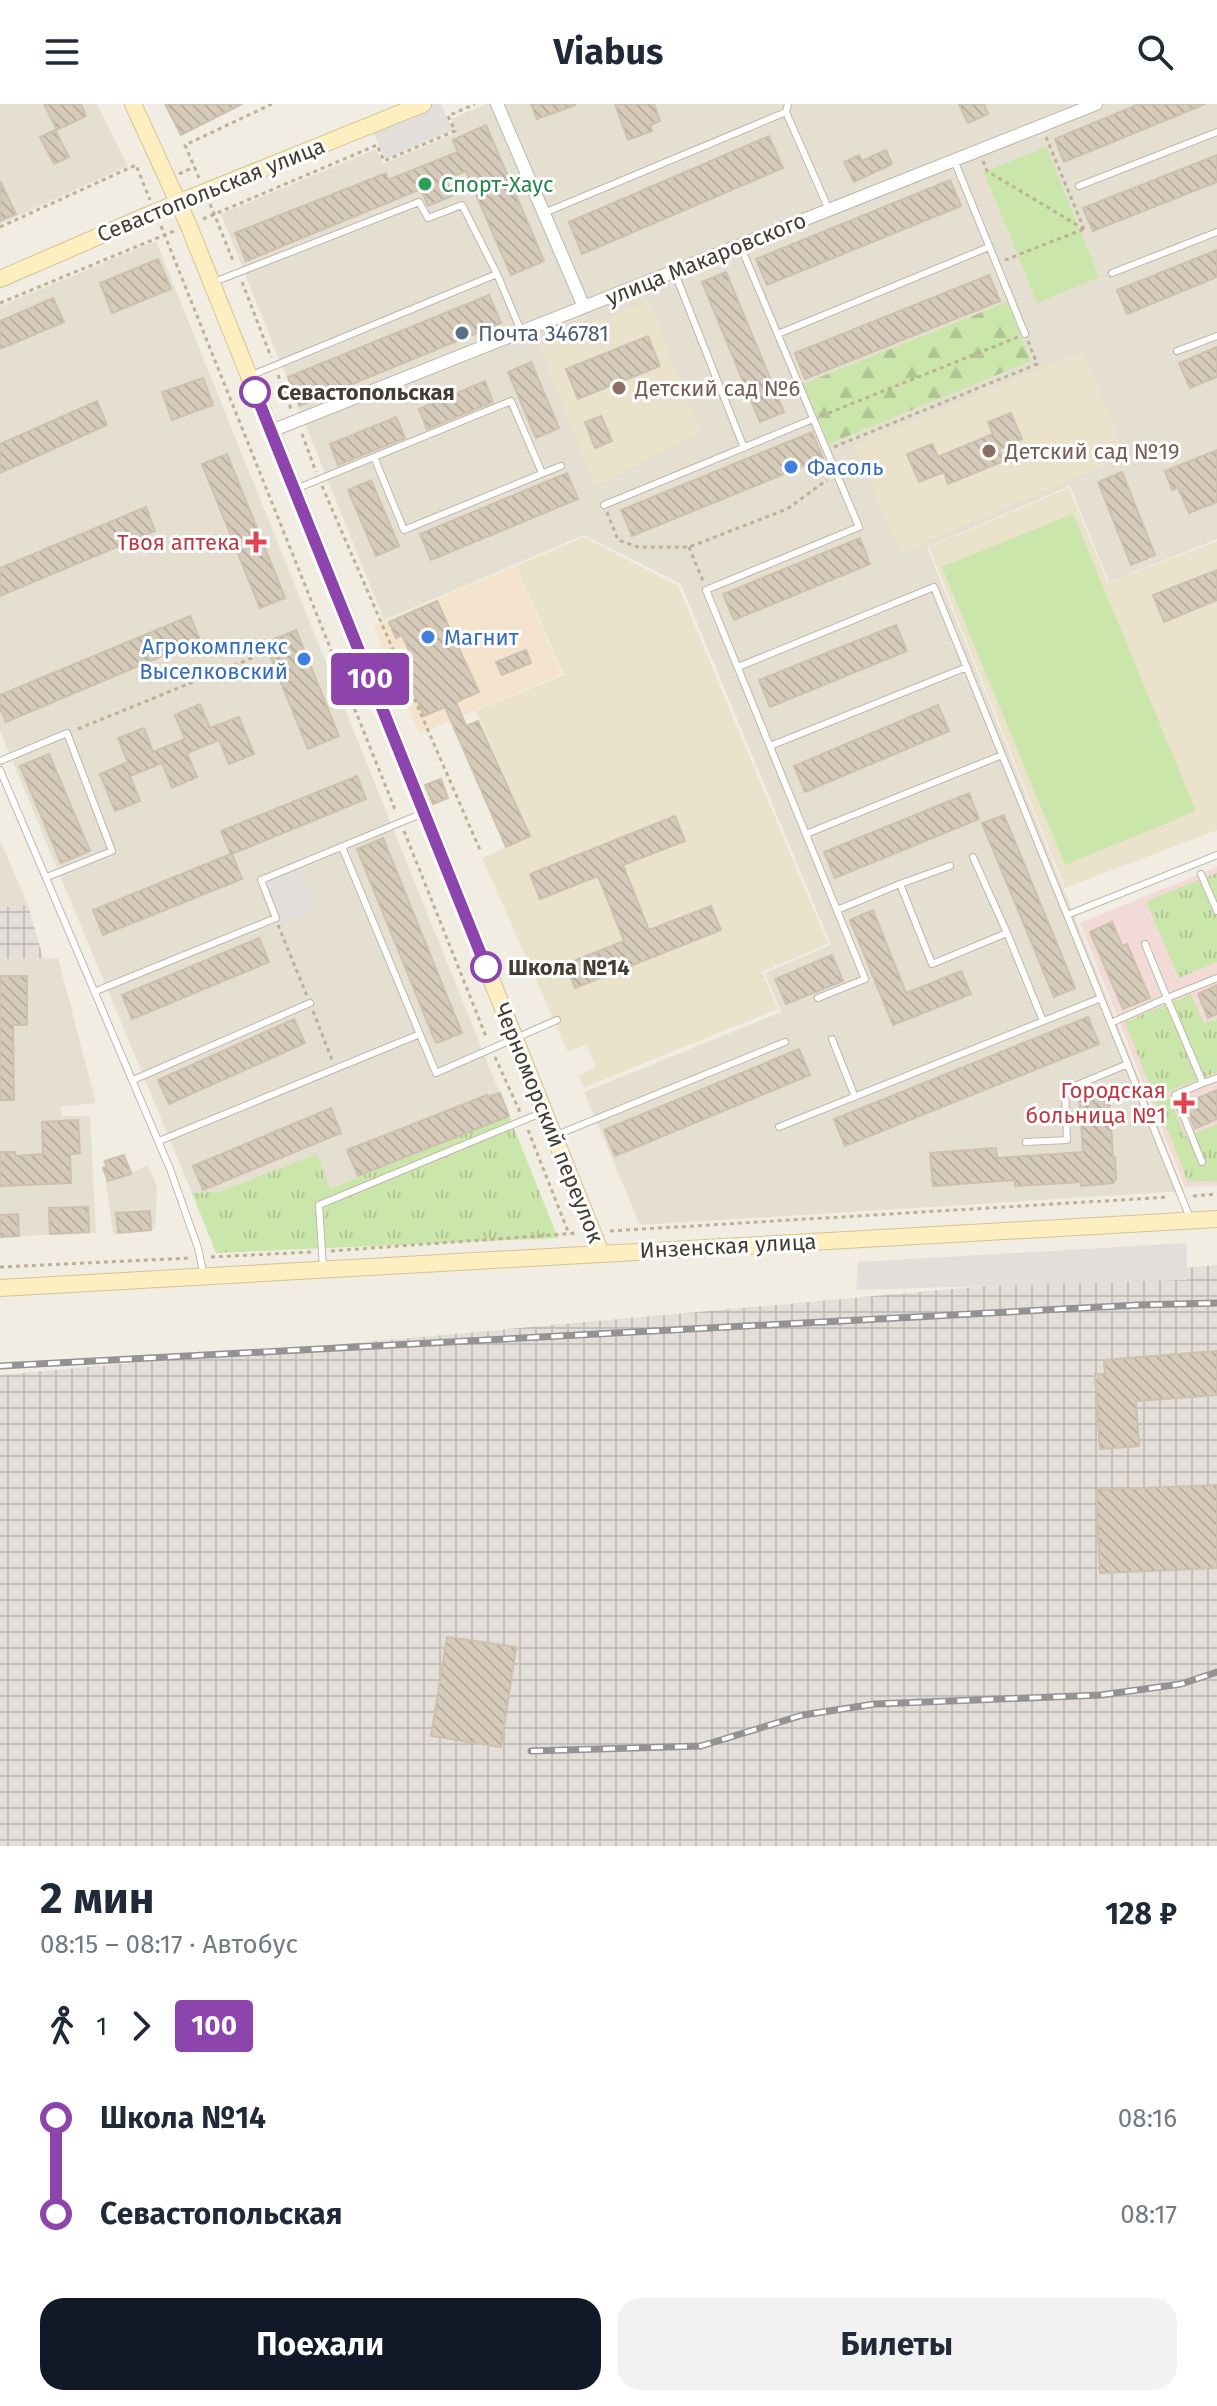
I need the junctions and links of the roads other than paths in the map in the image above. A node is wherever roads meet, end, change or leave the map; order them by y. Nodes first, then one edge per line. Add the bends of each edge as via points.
1 (133, 104) edge
2 (423, 104) edge
3 (497, 104) edge
4 (1096, 104) edge
5 (787, 108) edge
6 (1217, 132) edge
7 (954, 160) junction
8 (1079, 186) dead end
9 (179, 203) junction
10 (829, 210) junction
11 (544, 213) junction
12 (1217, 232) edge
13 (740, 245) junction
14 (989, 247) junction
15 (674, 271) junction
16 (1112, 273) dead end
17 (497, 274) junction
18 (0, 279) edge
19 (210, 283) junction
20 (584, 307) junction
21 (521, 332) junction
22 (778, 334) junction
23 (1025, 334) road end
24 (1217, 336) edge
25 (1177, 351) dead end
26 (249, 377) junction
27 (813, 419) junction
28 (271, 431) junction
29 (744, 448) junction
30 (374, 457) junction
31 (561, 466) dead end
32 (542, 473) junction
33 (294, 490) junction
34 (604, 505) road end
35 (738, 667) junction
36 (967, 667) junction
37 (770, 746) junction
38 (1002, 755) junction
39 (0, 761) edge
40 (0, 770) edge
41 (425, 813) junction
42 (806, 834) junction
43 (342, 847) junction
44 (1217, 855) edge
45 (973, 857) dead end
46 (950, 866) dead end
47 (1201, 874) dead end
48 (47, 877) junction
49 (900, 884) junction
50 (837, 910) junction
51 (1217, 911) edge
52 (1067, 915) junction
53 (1007, 933) junction
54 (1145, 944) dead end
55 (1217, 978) edge
56 (96, 991) junction
57 (818, 998) dead end
58 (1101, 998) junction
59 (1167, 998) junction
60 (310, 1003) dead end
61 (557, 1020) dead end
62 (1043, 1021) junction
63 (1111, 1023) junction
64 (420, 1034) junction
65 (515, 1037) junction
66 (832, 1039) dead end
67 (785, 1042) dead end
68 (1128, 1064) junction
69 (1217, 1078) edge
70 (133, 1080) junction
71 (1203, 1083) junction
72 (855, 1097) junction
73 (545, 1112) junction
74 (779, 1127) dead end
75 (554, 1136) junction
76 (159, 1141) junction
77 (1026, 1142) dead end
78 (1202, 1162) dead end
79 (1217, 1219) edge
80 (1191, 1220) junction
81 (601, 1253) junction
82 (323, 1268) junction
83 (204, 1276) junction
84 (0, 1288) edge

1 - 9 street, Черноморский переулок
2 - 9 street, Севастопольская улица
3 - 11 street
4 - 7 street, улица Макаровского
5 - 10 lane
5 - 11 lane
6 - 8 lane
7 - 10 street, улица Макаровского
7 - 14 lane
9 - 18 street, Севастопольская улица
9 - 19 street, Черноморский переулок
10 - 13 street, улица Макаровского
11 - 20 street
12 - 16 lane
13 - 15 street, улица Макаровского
13 - 22 lane
14 - 22 lane
14 - 23 lane
15 - 20 street, улица Макаровского
15 - 29 lane
17 - 19 lane via 462,205 428,218 419,202
17 - 21 lane
17 - 26 lane
19 - 26 street, Черноморский переулок
20 - 21 street, улица Макаровского
21 - 28 street, улица Макаровского
22 - 27 lane
24 - 25 lane
26 - 28 street, Черноморский переулок
27 - 29 lane
27 - 35 lane via 859,527 706,590
28 - 33 street, Черноморский переулок
29 - 34 lane
30 - 32 lane via 511,401
30 - 32 lane via 404,530
30 - 33 lane
31 - 32 lane
33 - 41 street, Черноморский переулок
35 - 36 lane via 934,587
35 - 37 lane
36 - 37 lane
36 - 38 lane
37 - 42 lane
38 - 42 lane
38 - 52 lane
39 - 48 lane via 67,733 112,851
40 - 48 lane
41 - 43 lane
41 - 65 street, Черноморский переулок
42 - 50 lane
43 - 56 lane via 261,880 276,918
43 - 64 lane
44 - 52 lane
45 - 53 lane
46 - 49 lane
47 - 51 lane
48 - 56 lane
49 - 50 lane
49 - 53 lane via 932,964
50 - 57 lane via 865,979
52 - 58 lane
53 - 62 lane
54 - 59 lane
55 - 59 lane
56 - 70 lane
58 - 62 lane
58 - 63 lane
59 - 63 lane
59 - 71 lane
60 - 70 lane
61 - 65 lane
62 - 72 lane
63 - 68 lane
64 - 65 lane via 436,1073
64 - 76 lane
65 - 73 street, Черноморский переулок
66 - 72 lane
67 - 75 lane
68 - 77 lane via 1065,1090 1067,1140
68 - 80 lane
69 - 71 lane
70 - 76 lane
71 - 78 lane via 1175,1095
72 - 74 lane
73 - 75 street, Черноморский переулок
73 - 82 lane via 319,1205
75 - 81 street, Черноморский переулок
76 - 83 lane
79 - 80 street, Инзенская улица
80 - 81 street, Инзенская улица
81 - 82 street, Инзенская улица
82 - 83 street, Инзенская улица
83 - 84 street, Инзенская улица

